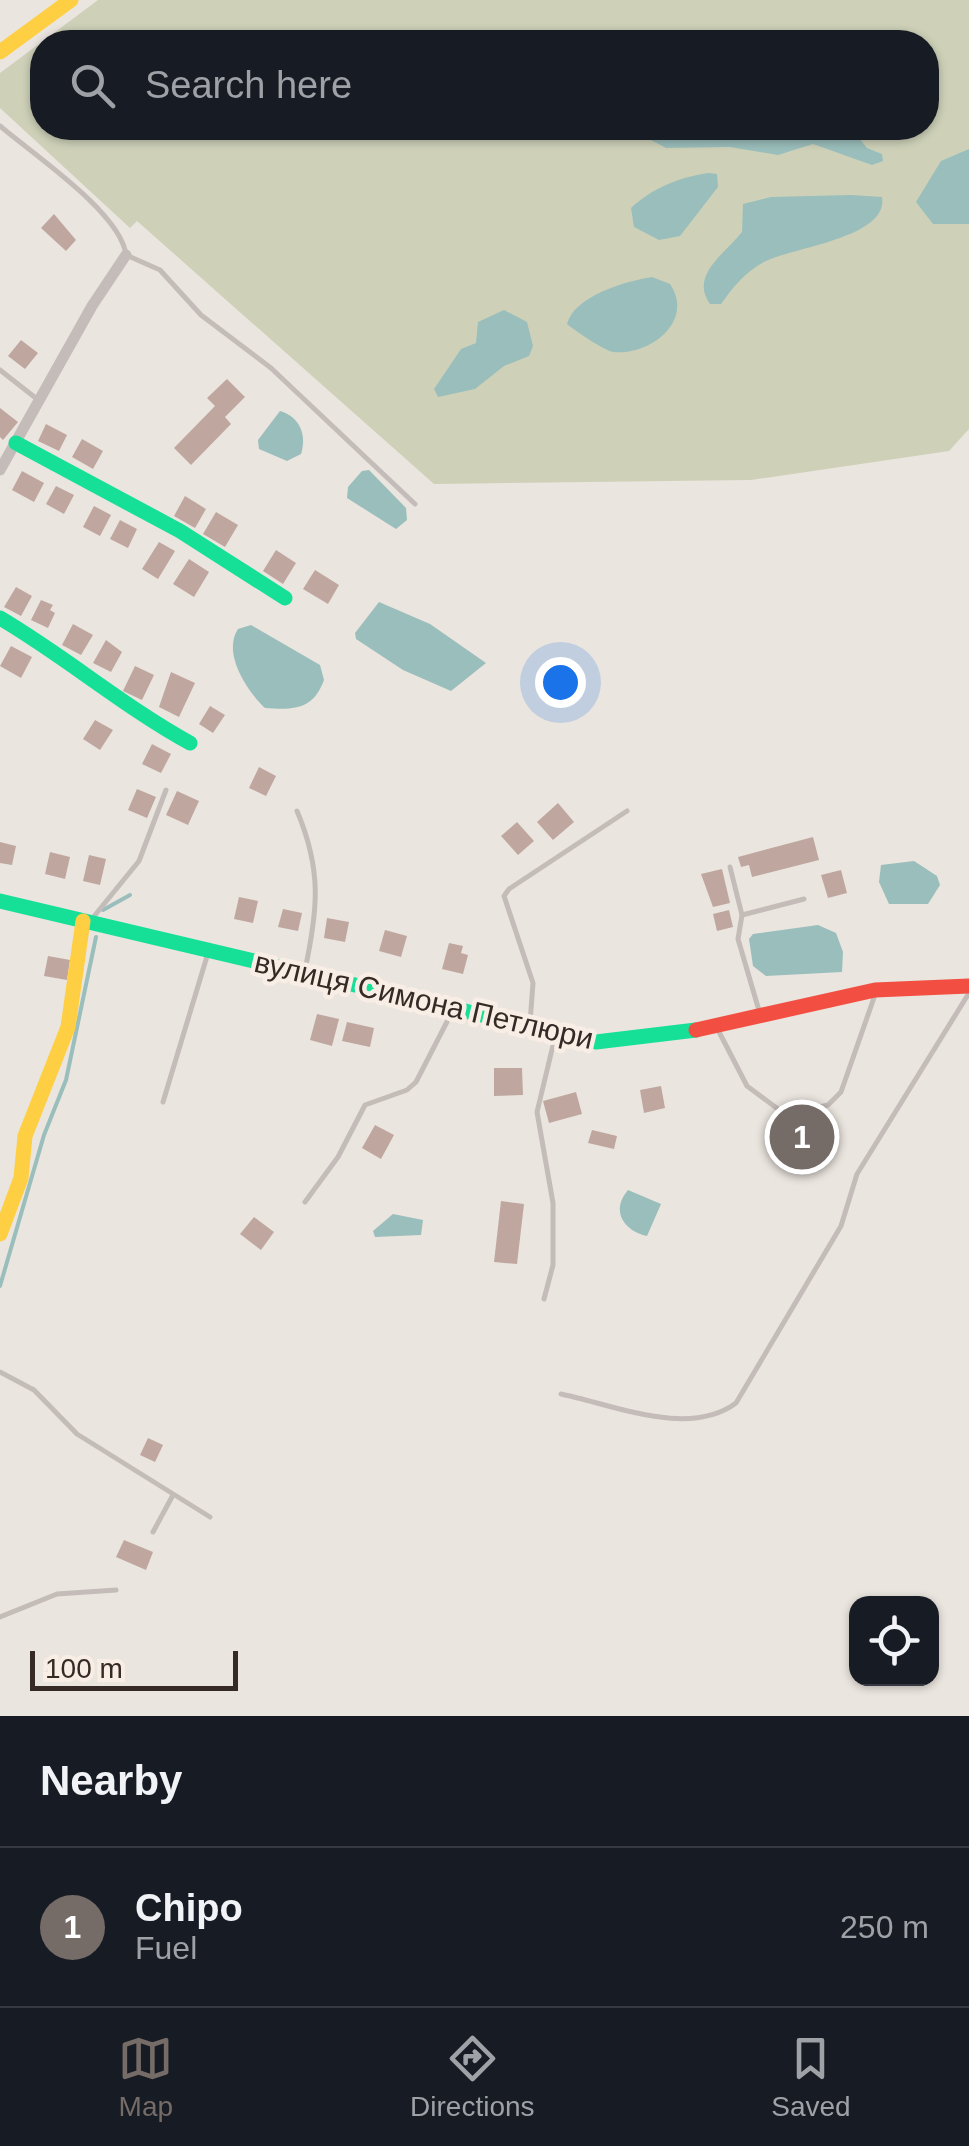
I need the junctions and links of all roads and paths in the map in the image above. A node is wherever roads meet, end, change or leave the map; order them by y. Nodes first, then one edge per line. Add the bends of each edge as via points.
1 (71, 0) edge
2 (30, 30) edge
3 (30, 30) edge
4 (0, 52) edge
5 (0, 126) edge
6 (126, 255) junction
7 (0, 370) edge
8 (42, 403) junction
9 (8, 451) edge
10 (0, 470) edge
11 (415, 504) dead end
12 (286, 598) dead end
13 (0, 618) edge
14 (190, 743) dead end
15 (166, 790) dead end
16 (297, 811) dead end
17 (627, 811) dead end
18 (730, 867) dead end
19 (804, 899) dead end
20 (0, 901) edge
21 (742, 915) junction
22 (86, 921) junction
23 (208, 950) junction
24 (304, 973) junction
25 (877, 990) junction
26 (969, 990) edge
27 (454, 1009) junction
28 (760, 1014) junction
29 (715, 1024) junction
30 (530, 1027) junction
31 (556, 1034) junction
32 (163, 1102) dead end
33 (305, 1202) dead end
34 (0, 1234) edge
35 (544, 1300) dead end
36 (0, 1372) edge
37 (562, 1394) dead end
38 (173, 1495) junction
39 (210, 1517) dead end
40 (153, 1532) dead end
41 (116, 1590) dead end
42 (0, 1617) edge

1 - 3 main road
2 - 4 main road
5 - 6 lane via 96,208 124,237
6 - 8 street
6 - 11 lane via 160,270 201,315 271,368
7 - 8 lane
8 - 9 street
9 - 10 street
9 - 12 main road via 180,531
13 - 14 main road via 130,710
15 - 22 lane via 140,860
16 - 24 lane via 312,846 318,908
17 - 30 lane via 504,896 533,983
18 - 21 lane
19 - 21 lane
20 - 22 main road, вулиця Симона Петлюри
21 - 28 lane via 738,939
22 - 23 main road, вулиця Симона Петлюри
22 - 34 main road via 68,1027 25,1136 20,1178
23 - 24 main road, вулиця Симона Петлюри
23 - 32 lane
24 - 27 main road, вулиця Симона Петлюри
25 - 26 main road, вулиця Симона Петлюри
25 - 28 main road, вулиця Симона Петлюри
25 - 29 lane via 842,1092 828,1105 786,1115 747,1086
26 - 37 lane via 857,1174 841,1226 736,1403 720,1415 676,1419
27 - 30 main road, вулиця Симона Петлюри
27 - 33 lane via 416,1082 365,1105
28 - 29 main road, вулиця Симона Петлюри
29 - 31 main road, вулиця Симона Петлюри via 628,1042
30 - 31 main road, вулиця Симона Петлюри
31 - 35 lane via 538,1112 554,1203 553,1265
36 - 38 lane via 34,1390 77,1434
38 - 39 lane
38 - 40 lane
41 - 42 lane via 57,1594

